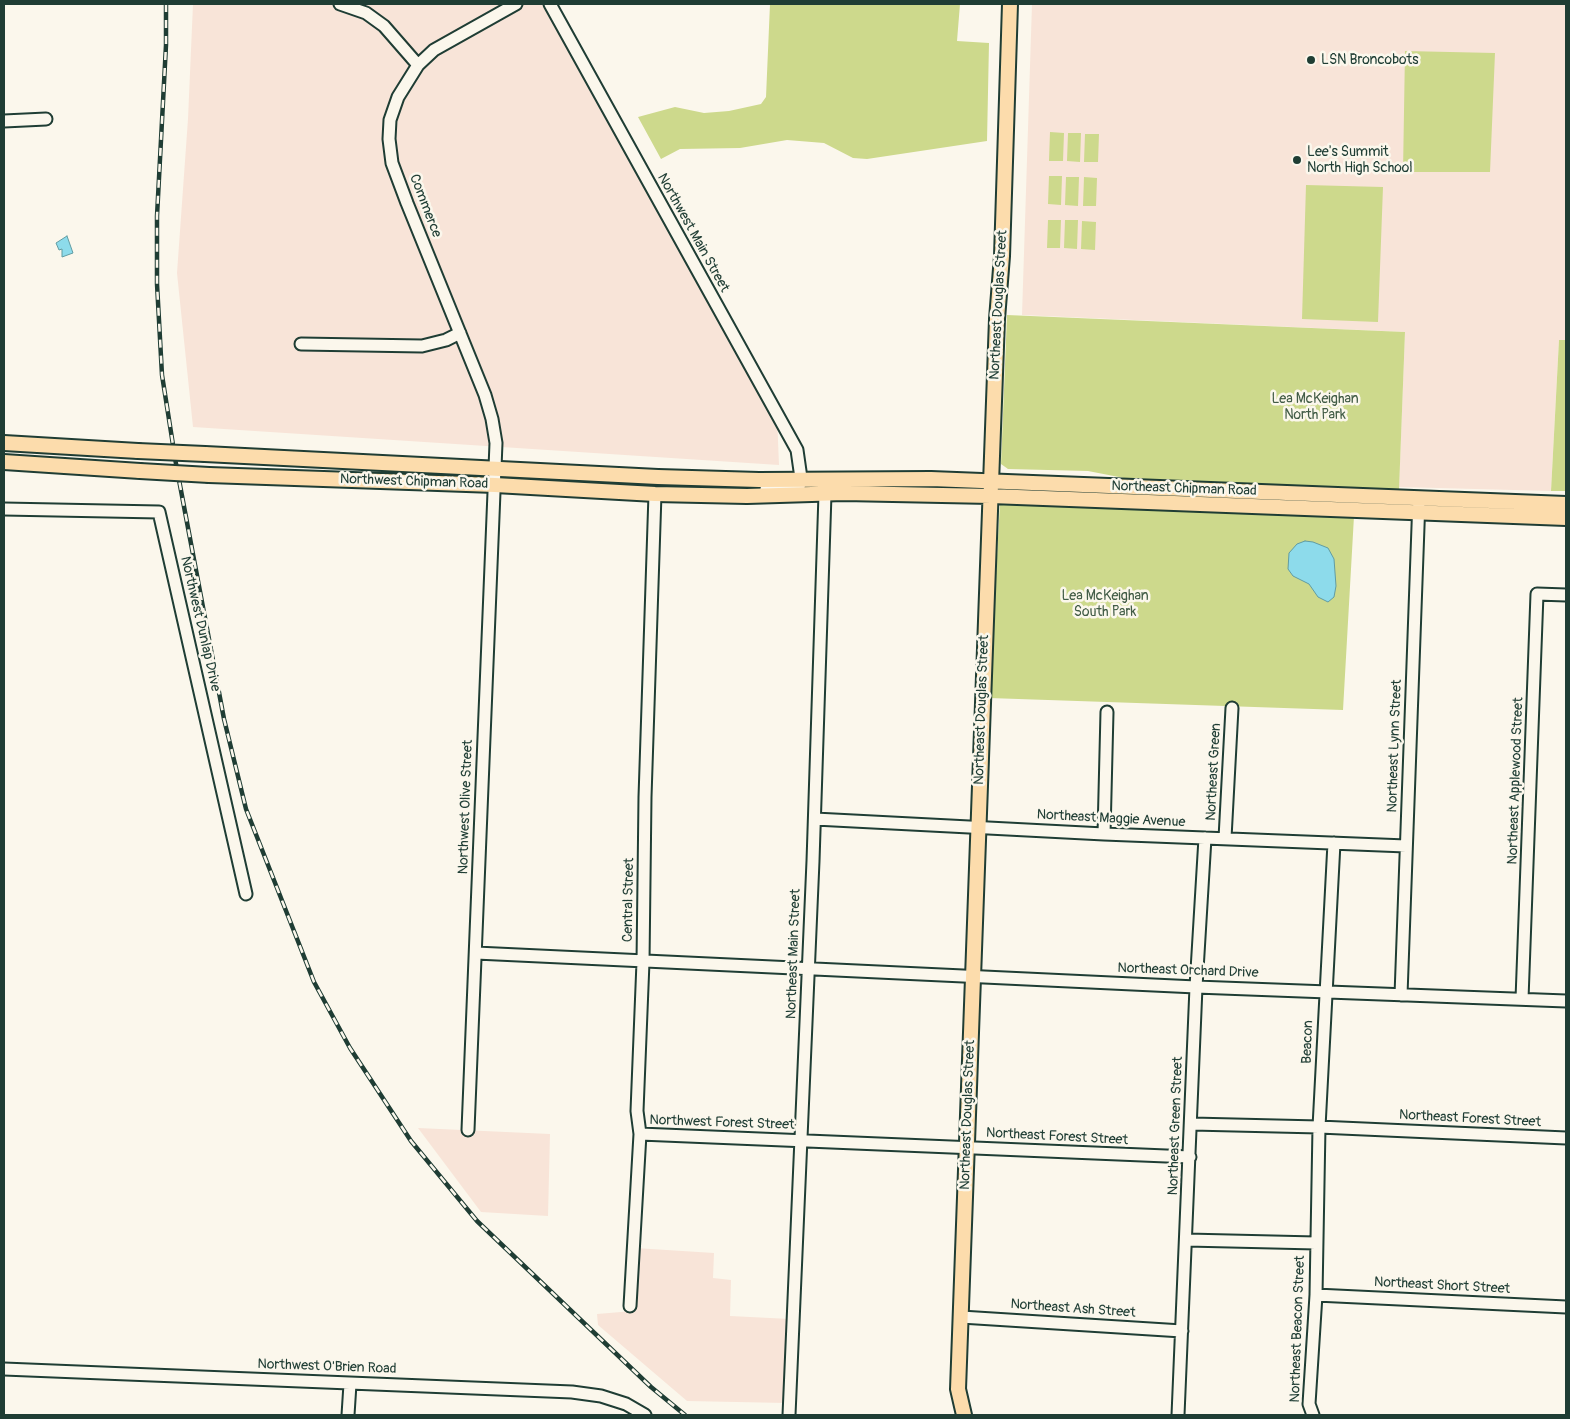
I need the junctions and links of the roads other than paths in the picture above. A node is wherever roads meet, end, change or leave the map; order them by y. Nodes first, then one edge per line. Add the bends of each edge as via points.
1 (340, 4) edge
2 (516, 4) edge
3 (550, 4) edge
4 (1010, 4) edge
5 (418, 65) junction
6 (46, 119) dead end
7 (4, 121) edge
8 (460, 333) junction
9 (301, 344) dead end
10 (4, 443) edge
11 (4, 462) edge
12 (495, 469) junction
13 (801, 478) junction
14 (992, 481) junction
15 (494, 485) junction
16 (655, 494) junction
17 (825, 494) junction
18 (747, 496) junction
19 (991, 496) junction
20 (1566, 504) edge
21 (1419, 506) junction
22 (4, 509) edge
23 (1566, 518) edge
24 (1566, 595) edge
25 (1232, 708) dead end
26 (1107, 712) dead end
27 (815, 819) junction
28 (978, 826) junction
29 (1104, 834) junction
30 (1205, 838) junction
31 (1225, 838) junction
32 (1334, 843) junction
33 (1406, 846) junction
34 (246, 894) dead end
35 (476, 954) junction
36 (643, 962) junction
37 (808, 969) junction
38 (972, 975) junction
39 (1196, 986) junction
40 (1325, 991) junction
41 (1400, 995) junction
42 (1522, 999) junction
43 (1566, 1001) edge
44 (1192, 1124) junction
45 (1319, 1127) junction
46 (468, 1130) dead end
47 (640, 1134) junction
48 (1566, 1138) edge
49 (802, 1141) junction
50 (968, 1148) junction
51 (1190, 1158) junction
52 (1187, 1240) junction
53 (1316, 1243) junction
54 (1316, 1295) junction
55 (630, 1306) dead end
56 (1566, 1307) edge
57 (961, 1317) junction
58 (1182, 1331) junction
59 (4, 1369) edge
60 (350, 1384) junction
61 (348, 1415) edge
62 (645, 1415) edge
63 (789, 1415) edge
64 (964, 1415) edge
65 (1178, 1415) edge
66 (1313, 1415) edge

1 - 5 street via 366,14 384,26
2 - 5 street, Commerce via 434,50
3 - 13 street, Northwest Main Street via 797,450
4 - 14 main road, Northeast Douglas Street
5 - 8 street, Commerce via 400,90 390,120 392,163
6 - 7 street
8 - 9 street via 422,346
8 - 12 street, Commerce via 492,419 496,443
10 - 12 main road, Northwest Chipman Road, bridge
11 - 15 main road, Northwest Chipman Road, bridge via 209,475
12 - 13 main road, Northwest Chipman Road via 759,480
12 - 15 street, Northwest Olive Street
13 - 14 main road, Northeast Chipman Road
13 - 18 street via 799,487 762,490
14 - 19 main road, Northeast Douglas Street
14 - 21 main road, Northeast Chipman Road
15 - 16 main road, Northwest Chipman Road
15 - 35 street, Northwest Olive Street
16 - 18 main road, Northwest Chipman Road
16 - 36 street, Central Street via 644,797
17 - 18 main road, Northwest Chipman Road
17 - 19 main road, Northeast Chipman Road
17 - 27 street, Northeast Main Street
19 - 21 main road, Northeast Chipman Road
19 - 28 main road, Northeast Douglas Street
20 - 21 main road, Northeast Chipman Road
21 - 23 main road, Northeast Chipman Road
21 - 33 street, Northeast Lynn Street
22 - 34 street, Northwest Dunlap Drive via 159,512
24 - 42 street, Northeast Applewood Street via 1537,594
25 - 31 street, Northeast Green
26 - 29 street
27 - 28 street, Northeast Maggie Avenue
27 - 37 street, Northeast Main Street
28 - 29 street, Northeast Maggie Avenue
28 - 38 main road, Northeast Douglas Street
29 - 30 street, Northeast Maggie Avenue
30 - 31 street, Northeast Maggie Avenue
30 - 39 street, Northeast Green Street
31 - 32 street, Northeast Maggie Avenue
32 - 33 street, Northeast Maggie Avenue
32 - 40 street, Beacon
33 - 41 street, Northeast Lynn Street
35 - 36 street, Northeast Orchard Drive
35 - 46 street, Northwest Olive Street
36 - 37 street, Northeast Orchard Drive
36 - 47 street, Central Street via 637,1111
37 - 38 street, Northeast Orchard Drive
37 - 49 street, Northeast Main Street
38 - 39 street, Northeast Orchard Drive
38 - 50 main road, Northeast Douglas Street
39 - 40 street, Northeast Orchard Drive
39 - 44 street, Northeast Green Street
40 - 41 street, Northeast Orchard Drive
40 - 45 street, Beacon
41 - 42 street, Northeast Orchard Drive
42 - 43 street, Northeast Orchard Drive
44 - 45 street, Northeast Forest Street
44 - 51 street, Northeast Green Street
45 - 48 street, Northeast Forest Street
45 - 53 street, Beacon
47 - 49 street, Northwest Forest Street
47 - 55 street, Central Street
49 - 50 street, Northeast Forest Street
49 - 63 street, Northeast Main Street
50 - 51 street, Northeast Forest Street
50 - 57 main road, Northeast Douglas Street
51 - 52 street, Northeast Green Street
52 - 53 street
52 - 58 street, Northeast Green Street
53 - 54 street, Northeast Beacon Street
54 - 56 street, Northeast Short Street
54 - 66 street, Northeast Beacon Street via 1309,1404
57 - 58 street, Northeast Ash Street
57 - 64 main road, Northeast Douglas Street via 958,1389
58 - 65 street, Northeast Green Street
59 - 60 street, Northwest O'Brien Road
60 - 61 street
60 - 62 street, Northwest O'Brien Road via 572,1392 618,1402

